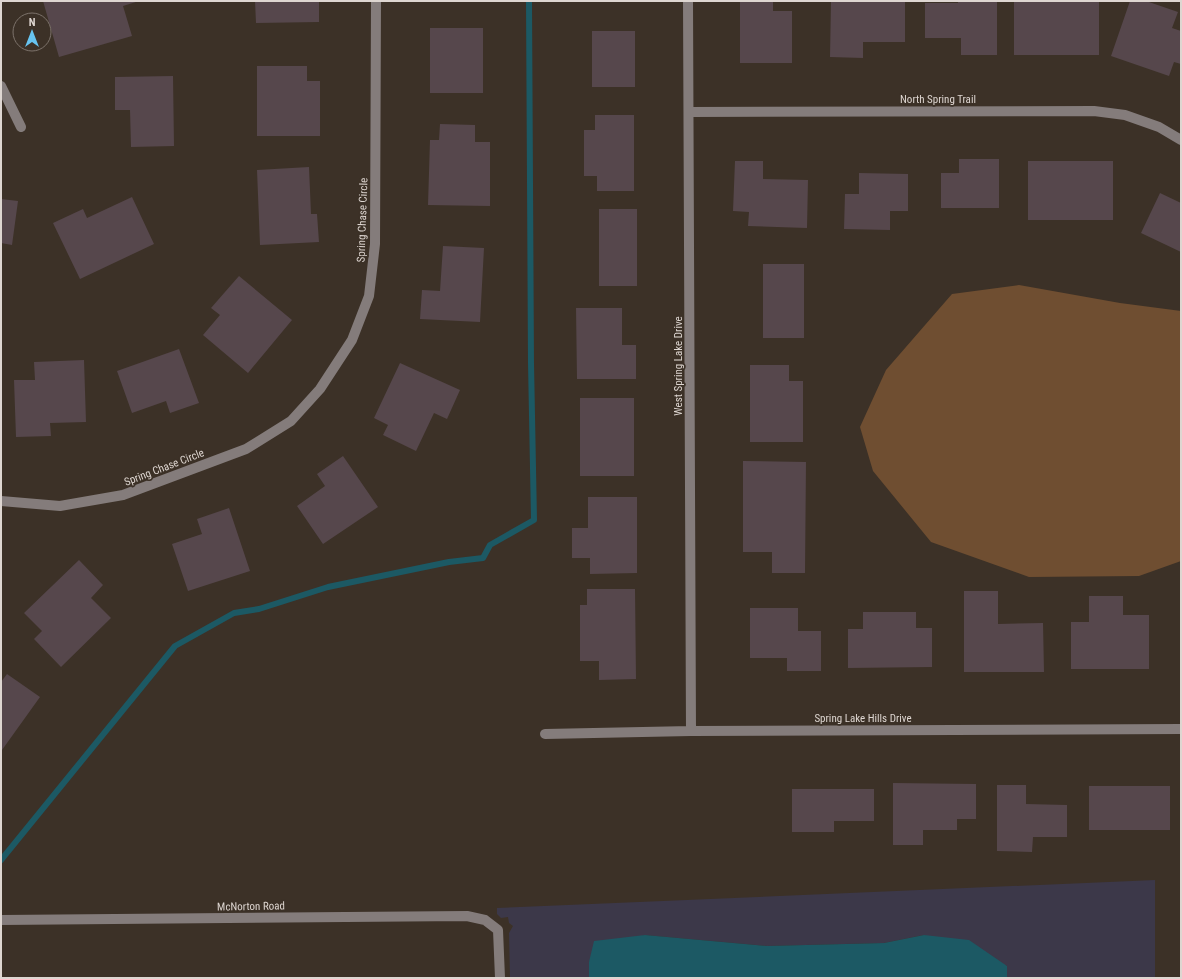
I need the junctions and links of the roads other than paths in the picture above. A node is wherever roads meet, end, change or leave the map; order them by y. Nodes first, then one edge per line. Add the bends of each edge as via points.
1 (376, 1) edge
2 (688, 1) edge
3 (1, 86) edge
4 (689, 112) junction
5 (21, 127) dead end
6 (1181, 140) edge
7 (1, 500) edge
8 (1181, 728) edge
9 (691, 731) junction
10 (545, 734) dead end
11 (1, 920) edge
12 (500, 978) edge

1 - 7 street, Spring Chase Circle via 375,244 369,296 352,340 320,389 291,421 246,449 123,495 60,506
2 - 4 street, West Spring Lake Drive
3 - 5 street
4 - 6 street, North Spring Trail via 1094,111 1125,115 1159,127
4 - 9 street, West Spring Lake Drive
8 - 9 street, Spring Lake Hills Drive
9 - 10 street, Spring Lake Hills Drive
11 - 12 street, McNorton Road via 467,916 485,920 498,930

